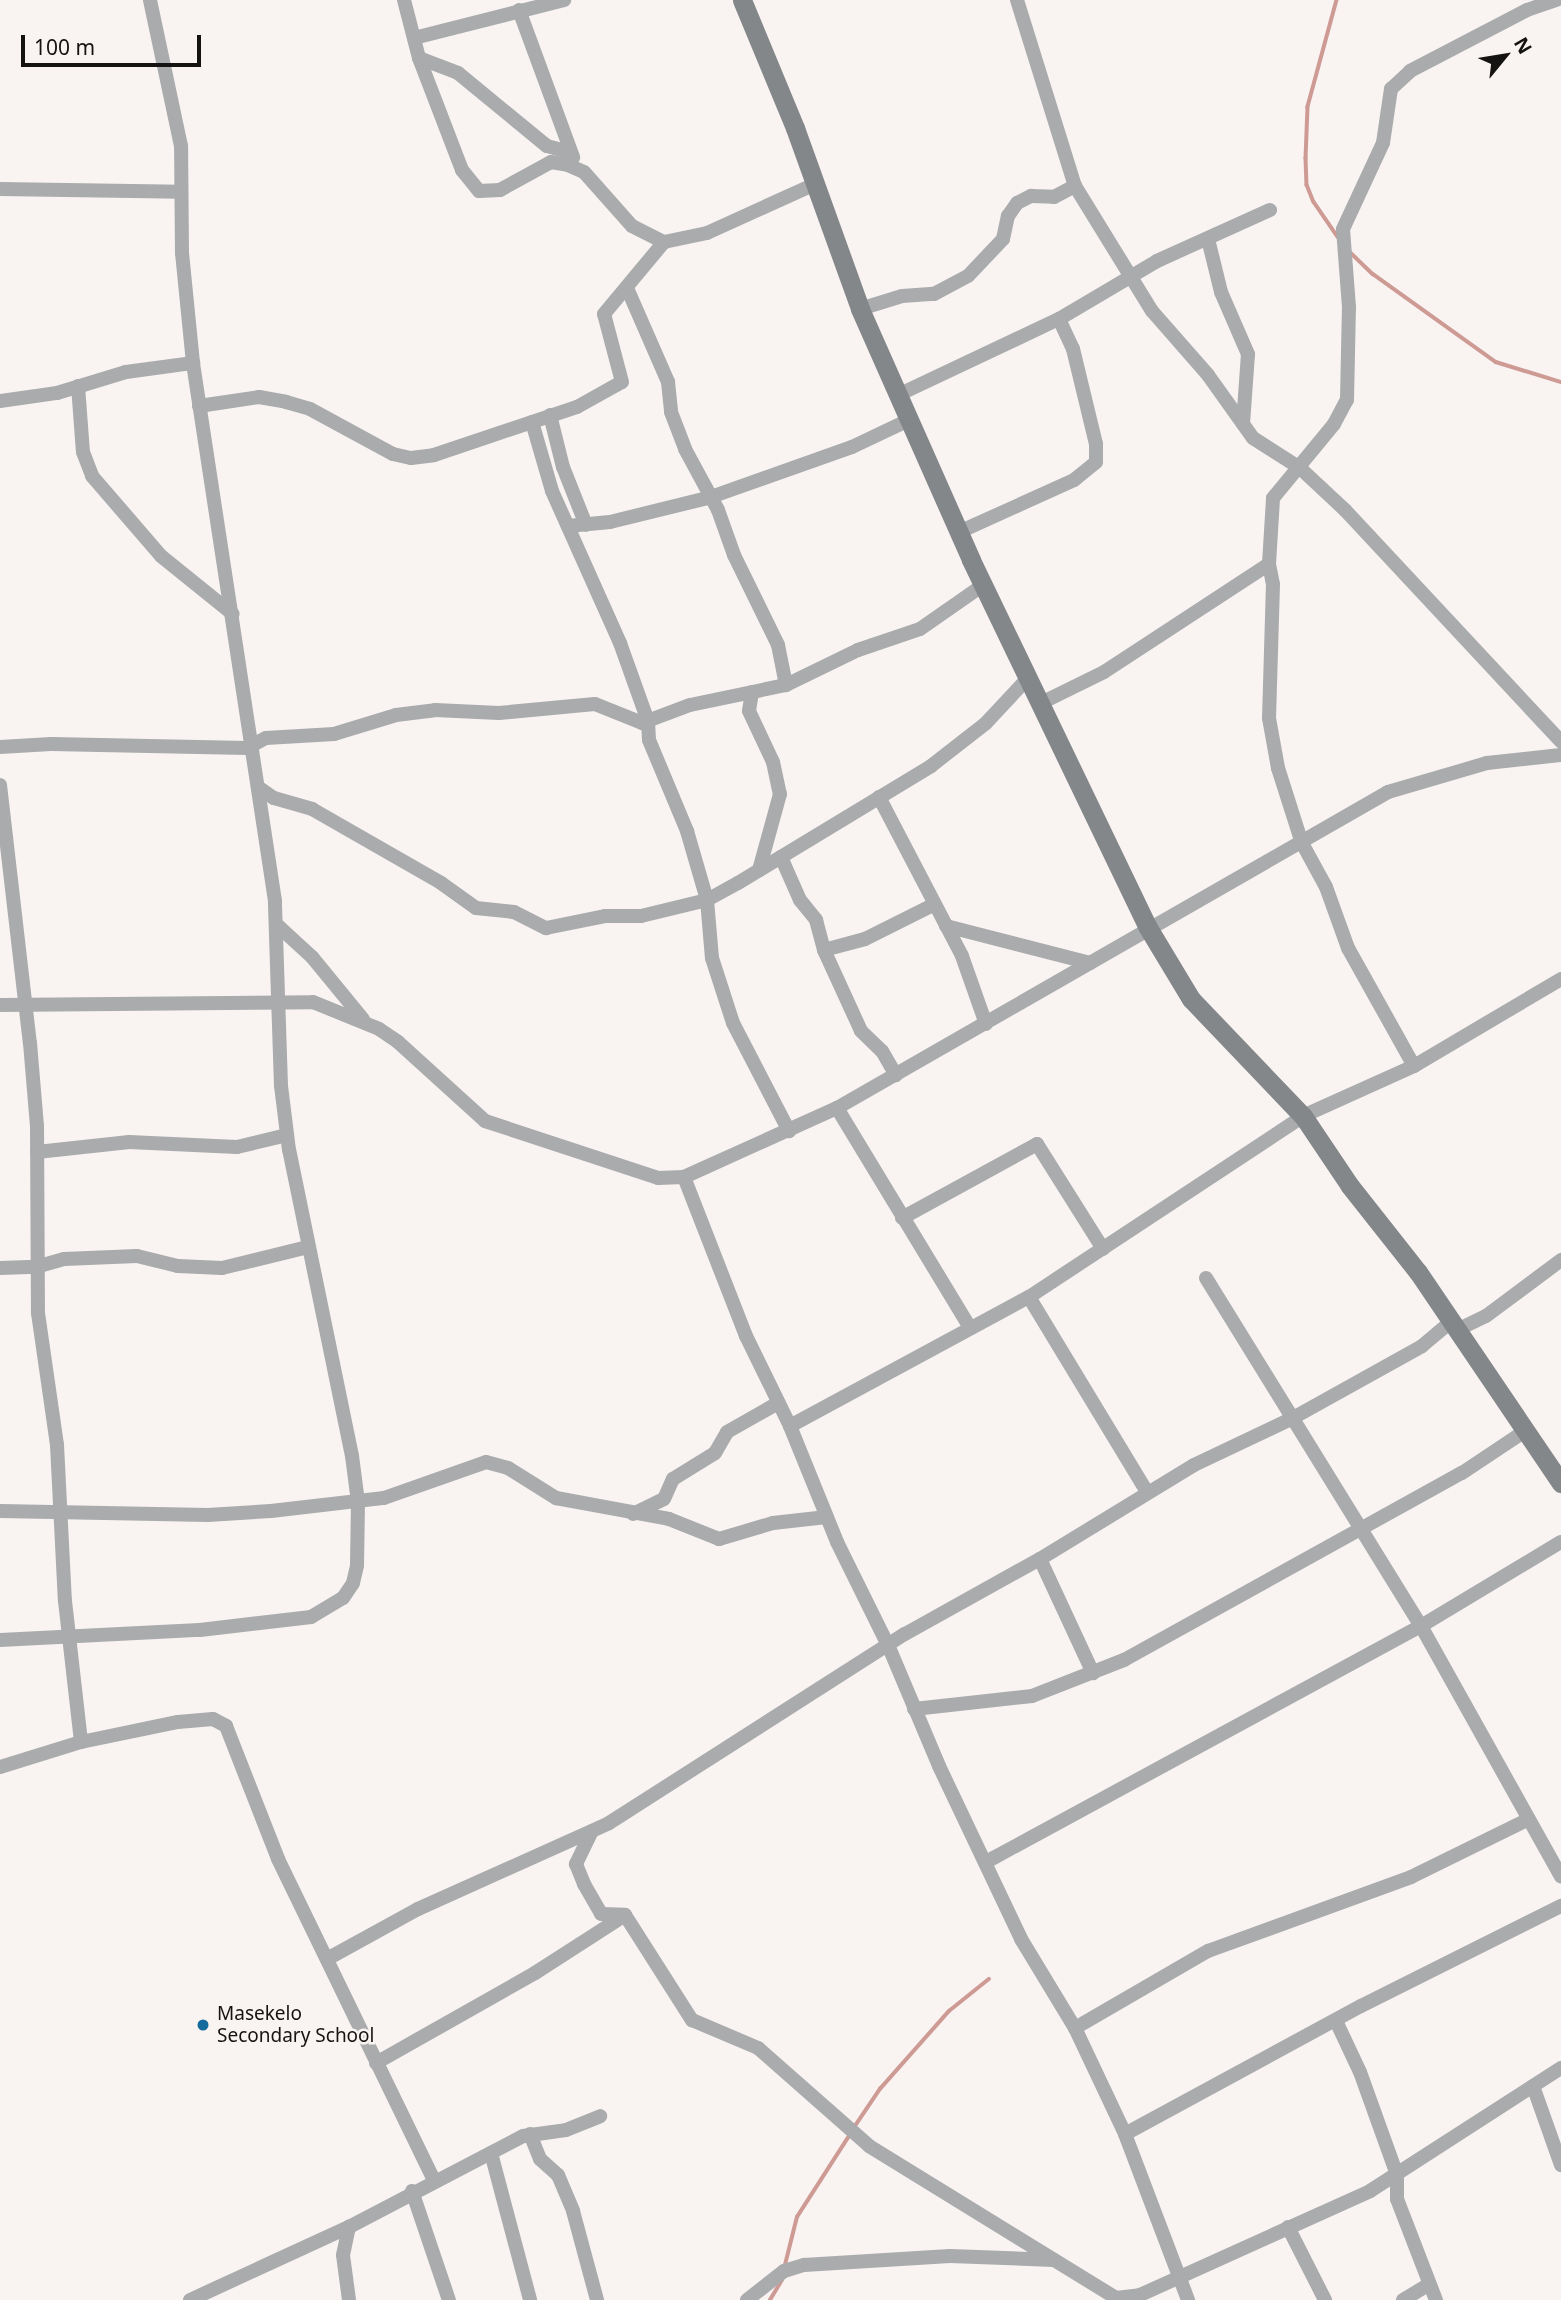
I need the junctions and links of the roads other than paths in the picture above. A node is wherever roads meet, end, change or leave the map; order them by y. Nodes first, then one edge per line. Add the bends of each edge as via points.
1 (150, 0) edge
2 (404, 0) edge
3 (564, 0) edge
4 (742, 0) edge
5 (1017, 0) edge
6 (1556, 0) edge
7 (519, 10) junction
8 (414, 38) junction
9 (419, 58) junction
10 (570, 152) junction
11 (584, 173) junction
12 (813, 185) junction
13 (1075, 186) junction
14 (0, 189) edge
15 (181, 192) junction
16 (1270, 210) dead end
17 (1208, 239) junction
18 (664, 242) junction
19 (1130, 277) junction
20 (627, 288) junction
21 (860, 309) junction
22 (1059, 319) junction
23 (193, 363) junction
24 (78, 386) junction
25 (900, 394) junction
26 (0, 401) edge
27 (199, 406) junction
28 (550, 415) junction
29 (911, 419) junction
30 (532, 422) junction
31 (1243, 424) junction
32 (1300, 468) junction
33 (708, 498) junction
34 (586, 525) junction
35 (568, 526) junction
36 (959, 533) junction
37 (1269, 564) junction
38 (983, 585) junction
39 (233, 614) junction
40 (1027, 679) junction
41 (786, 685) junction
42 (752, 692) junction
43 (1039, 704) junction
44 (648, 721) junction
45 (1561, 742) edge
46 (253, 745) junction
47 (0, 747) edge
48 (1561, 755) edge
49 (0, 785) edge
50 (258, 786) junction
51 (879, 797) junction
52 (1302, 844) junction
53 (781, 857) junction
54 (759, 870) junction
55 (707, 900) junction
56 (933, 905) junction
57 (276, 924) junction
58 (946, 926) junction
59 (1147, 926) junction
60 (824, 950) junction
61 (1090, 963) junction
62 (1561, 979) edge
63 (278, 1000) junction
64 (24, 1004) junction
65 (0, 1005) edge
66 (366, 1023) junction
67 (986, 1024) junction
68 (1415, 1066) junction
69 (896, 1075) junction
70 (837, 1108) junction
71 (1303, 1116) junction
72 (789, 1131) junction
73 (287, 1135) junction
74 (37, 1152) junction
75 (684, 1177) junction
76 (902, 1218) junction
77 (308, 1247) junction
78 (1103, 1250) junction
79 (1561, 1261) edge
80 (36, 1267) junction
81 (0, 1268) edge
82 (1206, 1278) dead end
83 (1029, 1297) junction
84 (1455, 1325) junction
85 (970, 1328) junction
86 (778, 1403) junction
87 (1291, 1419) junction
88 (790, 1426) junction
89 (1525, 1432) junction
90 (1561, 1483) edge
91 (1147, 1492) junction
92 (358, 1502) junction
93 (0, 1511) edge
94 (62, 1513) junction
95 (633, 1514) junction
96 (827, 1517) junction
97 (1361, 1530) junction
98 (1561, 1542) edge
99 (1040, 1559) junction
100 (1421, 1626) junction
101 (68, 1637) junction
102 (0, 1640) edge
103 (888, 1645) junction
104 (1093, 1673) junction
105 (914, 1709) junction
106 (81, 1741) junction
107 (0, 1767) edge
108 (1529, 1819) junction
109 (592, 1831) junction
110 (986, 1862) junction
111 (1561, 1876) edge
112 (1561, 1906) edge
113 (625, 1915) junction
114 (327, 1959) junction
115 (1336, 2021) junction
116 (1075, 2028) junction
117 (376, 2063) junction
118 (1561, 2068) edge
119 (1533, 2086) junction
120 (600, 2116) dead end
121 (530, 2134) junction
122 (1125, 2134) junction
123 (1554, 2134) edge
124 (491, 2153) junction
125 (1561, 2165) edge
126 (1397, 2175) junction
127 (434, 2180) junction
128 (412, 2191) junction
129 (349, 2227) junction
130 (1288, 2227) junction
131 (1058, 2260) junction
132 (1180, 2276) junction
133 (1428, 2285) junction
134 (190, 2300) edge
135 (349, 2300) edge
136 (449, 2300) edge
137 (530, 2300) edge
138 (597, 2300) edge
139 (747, 2300) edge
140 (1188, 2300) edge
141 (1325, 2300) edge
142 (1403, 2300) edge
143 (1436, 2300) edge

1 - 15 street via 181,146
2 - 8 street
3 - 7 street
4 - 12 street via 795,128
5 - 13 street
6 - 32 street via 1527,10 1410,71 1391,89 1384,144 1343,229 1349,307 1347,400
7 - 8 street
7 - 10 street via 558,107
8 - 9 street
9 - 10 street via 458,73 541,142
9 - 11 street via 462,170 479,191 500,190 551,162
10 - 11 street
11 - 18 street via 632,226
12 - 18 street via 708,233
12 - 21 street
13 - 19 street
13 - 21 street via 1054,197 1031,196 1017,204 1008,216 1003,239 968,276 933,294 902,296
14 - 15 street
15 - 23 street
16 - 17 street
17 - 19 street
17 - 31 street via 1221,292 1248,354
18 - 20 street
19 - 22 street
19 - 31 street
20 - 28 street via 606,309 604,319 622,382 607,393
20 - 33 street via 668,382 674,422
21 - 25 street
22 - 25 street
22 - 36 street via 1073,349 1097,444 1096,462 1074,480
23 - 24 street via 126,372
23 - 27 street
24 - 26 street
24 - 39 street via 83,452 92,477 161,556
25 - 29 street
27 - 30 street via 259,397 298,405 393,454 411,458 434,455
27 - 39 street
28 - 30 street
28 - 34 street via 563,467
29 - 33 street via 852,447
29 - 36 street
30 - 35 street via 552,491
31 - 32 street via 1259,443
32 - 37 street via 1270,506 1273,555
32 - 45 street via 1391,557
33 - 34 street
33 - 41 street via 719,510 734,555 778,645
34 - 35 street
35 - 44 street via 602,599
36 - 38 street
37 - 43 street via 1104,672
37 - 52 street via 1270,735
38 - 40 street
38 - 41 street via 920,629 863,648
39 - 46 street
40 - 43 street
40 - 51 street via 986,723 931,766
41 - 42 street
42 - 44 street via 690,705
42 - 54 street via 750,711 773,762 780,794
43 - 59 street
44 - 46 street via 629,721 611,707 595,704 499,713 416,711 334,733 266,738
44 - 55 street via 649,740 683,821
46 - 47 street
46 - 50 street
48 - 52 street via 1487,763 1402,786
49 - 64 street
50 - 55 street via 274,798 312,809 477,908 514,912 546,928 605,916 640,916
50 - 57 street
51 - 53 street
51 - 56 street
52 - 59 street
52 - 68 street via 1326,887 1348,948
53 - 54 street
53 - 60 street via 800,900 816,920
54 - 55 street
55 - 72 street via 712,958 733,1023
56 - 58 street
56 - 60 street via 884,931
57 - 63 street
57 - 66 street via 312,957
58 - 61 street
58 - 67 street via 974,983
59 - 61 street
59 - 71 street via 1191,999
60 - 69 street via 861,1031 882,1051
61 - 67 street
62 - 68 street
63 - 64 street
63 - 66 street via 313,1002
63 - 73 street
64 - 65 street
64 - 74 street
66 - 75 street via 398,1042 485,1121 658,1178
67 - 69 street
68 - 71 street
69 - 70 street
70 - 72 street
70 - 76 street
71 - 78 street via 1165,1204
71 - 84 street
72 - 75 street
73 - 74 street via 237,1147 128,1142
73 - 77 street
74 - 80 street
75 - 86 street via 702,1230
76 - 78 street via 1037,1144
76 - 85 street
77 - 80 street via 222,1268 178,1266 137,1256 64,1258
77 - 92 street
78 - 83 street
79 - 84 street via 1486,1316
80 - 81 street
80 - 94 street
82 - 87 street
83 - 85 street
83 - 91 street
84 - 87 street
84 - 89 street
85 - 88 street
86 - 88 street
86 - 95 street via 727,1432 715,1453 673,1479 664,1499
87 - 91 street via 1223,1449
87 - 97 street
88 - 96 street
89 - 90 street
89 - 97 street
91 - 99 street
92 - 94 street via 234,1515
92 - 95 street via 389,1497 486,1462 508,1468 556,1498
92 - 101 street via 353,1583 343,1598 324,1612 200,1630
93 - 94 street
94 - 101 street
95 - 96 street via 678,1521 725,1539 773,1523
96 - 103 street
97 - 100 street
97 - 104 street via 1182,1631
98 - 100 street
99 - 103 street
99 - 104 street
100 - 108 street
100 - 110 street
101 - 102 street
101 - 106 street
103 - 105 street
103 - 109 street
104 - 105 street via 1032,1696
105 - 110 street
106 - 107 street
106 - 114 street via 201,1719 226,1726 278,1859
108 - 111 street
108 - 116 street via 1411,1877 1208,1951
109 - 113 street via 579,1854 577,1869 601,1914
109 - 114 street via 418,1909
110 - 116 street via 1021,1939
112 - 115 street
113 - 117 street
113 - 131 street via 695,2023 758,2048 870,2146
114 - 117 street
115 - 122 street
115 - 126 street via 1360,2072
116 - 122 street
117 - 127 street
118 - 119 street
119 - 123 street
119 - 126 street
120 - 121 street via 566,2130
121 - 124 street
121 - 138 street via 540,2159 558,2175 573,2211
122 - 132 street
123 - 125 street
124 - 127 street
124 - 137 street
126 - 130 street
126 - 133 street via 1397,2199
127 - 128 street
128 - 129 street
128 - 136 street
129 - 134 street
129 - 135 street via 343,2255
130 - 132 street
130 - 141 street
131 - 132 street via 1123,2300
131 - 139 street via 950,2256 804,2265 784,2271
132 - 140 street
133 - 142 street
133 - 143 street

